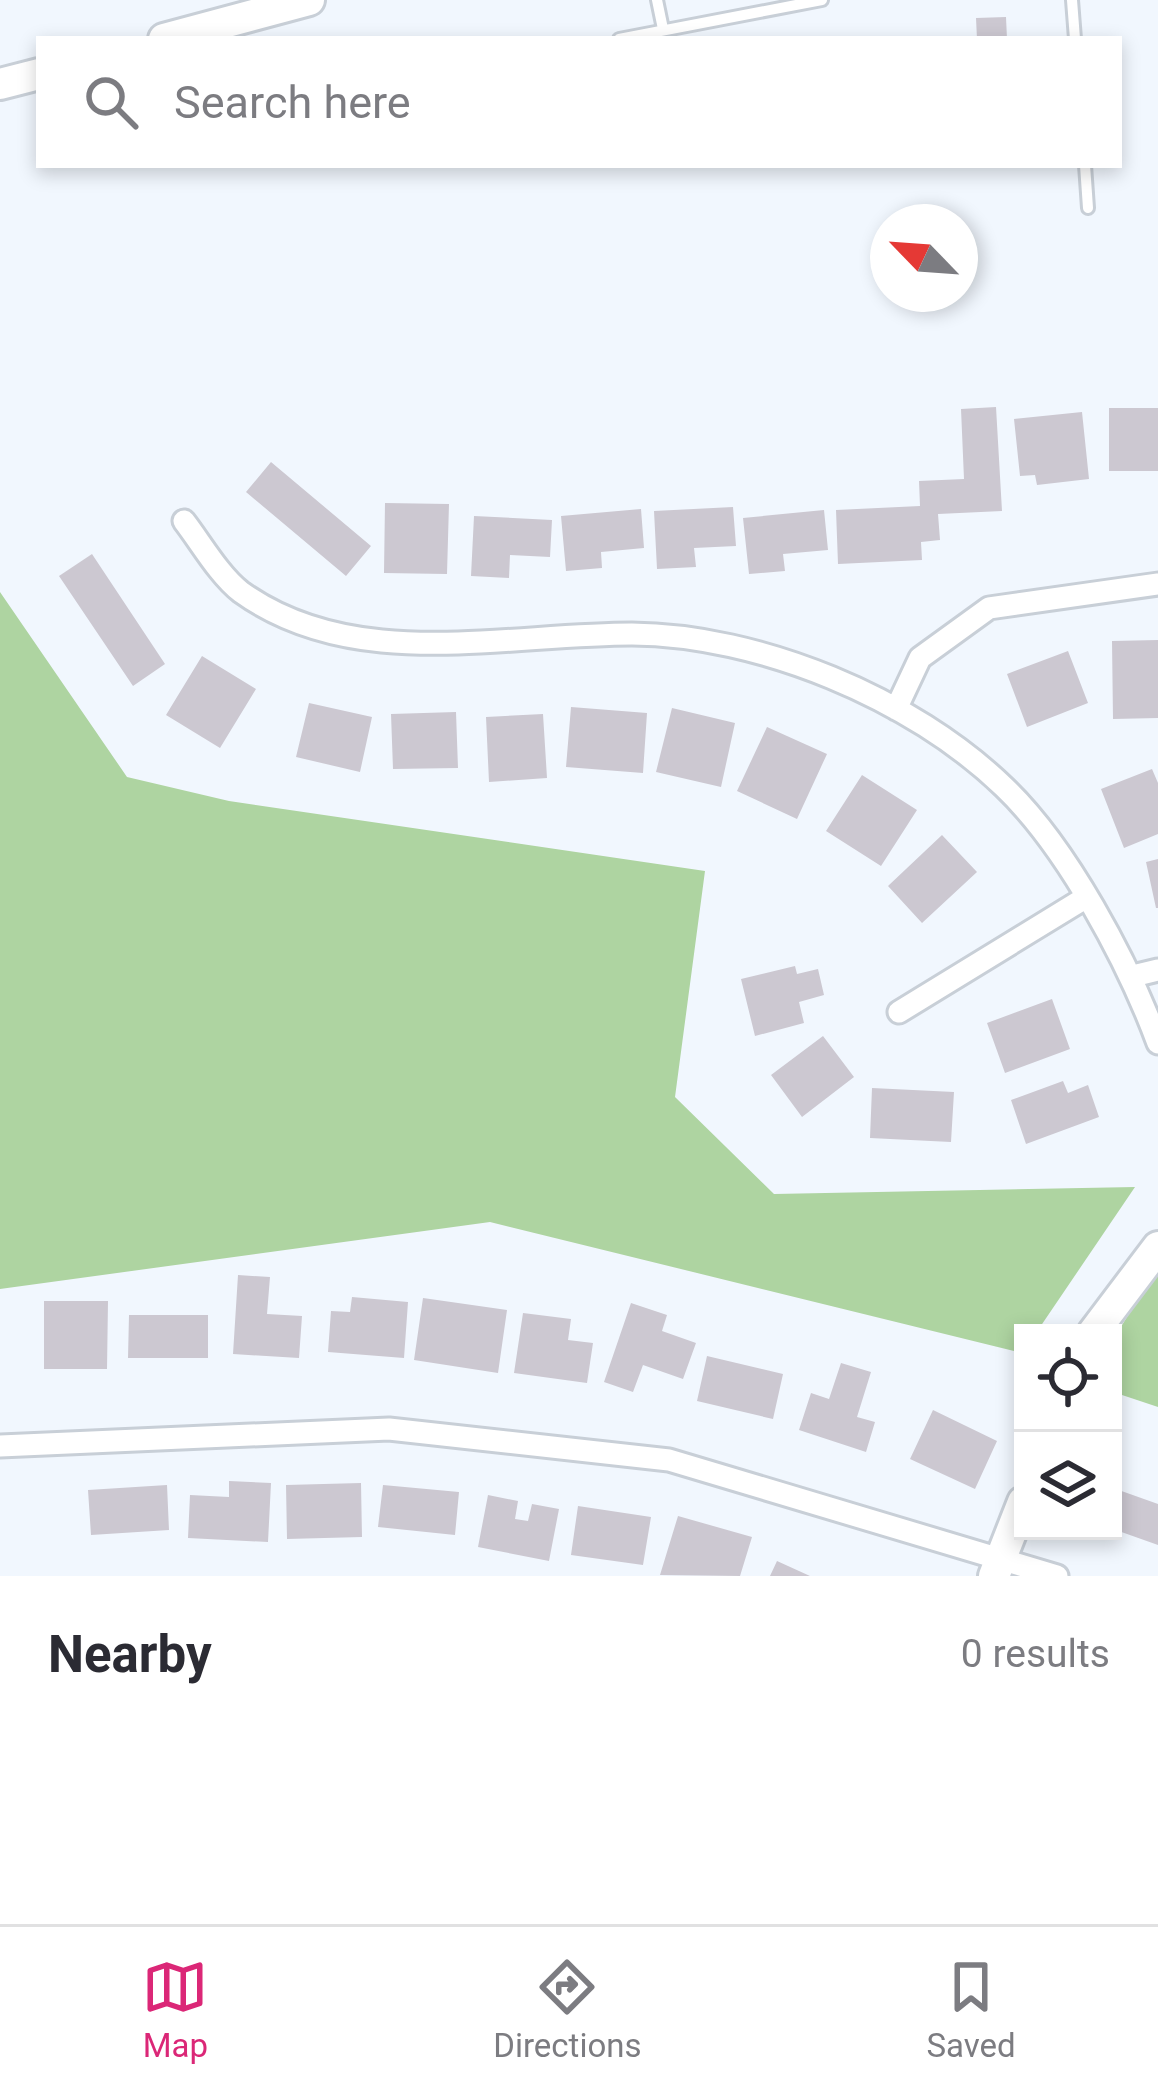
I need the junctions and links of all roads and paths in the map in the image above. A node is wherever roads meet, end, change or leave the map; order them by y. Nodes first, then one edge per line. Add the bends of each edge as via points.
1 (309, 0) edge
2 (656, 0) edge
3 (822, 0) edge
4 (1072, 0) edge
5 (663, 29) junction
6 (225, 31) edge
7 (187, 36) edge
8 (632, 36) edge
9 (1075, 36) edge
10 (36, 75) edge
11 (0, 84) edge
12 (1084, 168) edge
13 (1088, 208) dead end
14 (184, 521) dead end
15 (1158, 584) edge
16 (896, 709) junction
17 (1085, 898) junction
18 (1158, 970) edge
19 (1133, 976) junction
20 (899, 1012) dead end
21 (1158, 1043) edge
22 (1158, 1247) edge
23 (1101, 1324) edge
24 (0, 1446) edge
25 (1014, 1525) edge
26 (997, 1568) edge
27 (1058, 1576) edge

1 - 6 main road
2 - 5 lane
3 - 5 lane
4 - 9 lane
5 - 8 lane
6 - 7 main road
10 - 11 main road
12 - 13 lane
14 - 16 street via 237,589 284,617 350,640 635,634 704,642 785,657
15 - 16 street via 989,608 920,658
16 - 17 street via 1001,784
17 - 19 street
17 - 20 street
18 - 19 street
19 - 21 street
22 - 23 main road
24 - 26 street via 389,1429 669,1460
25 - 26 main road
26 - 27 street

